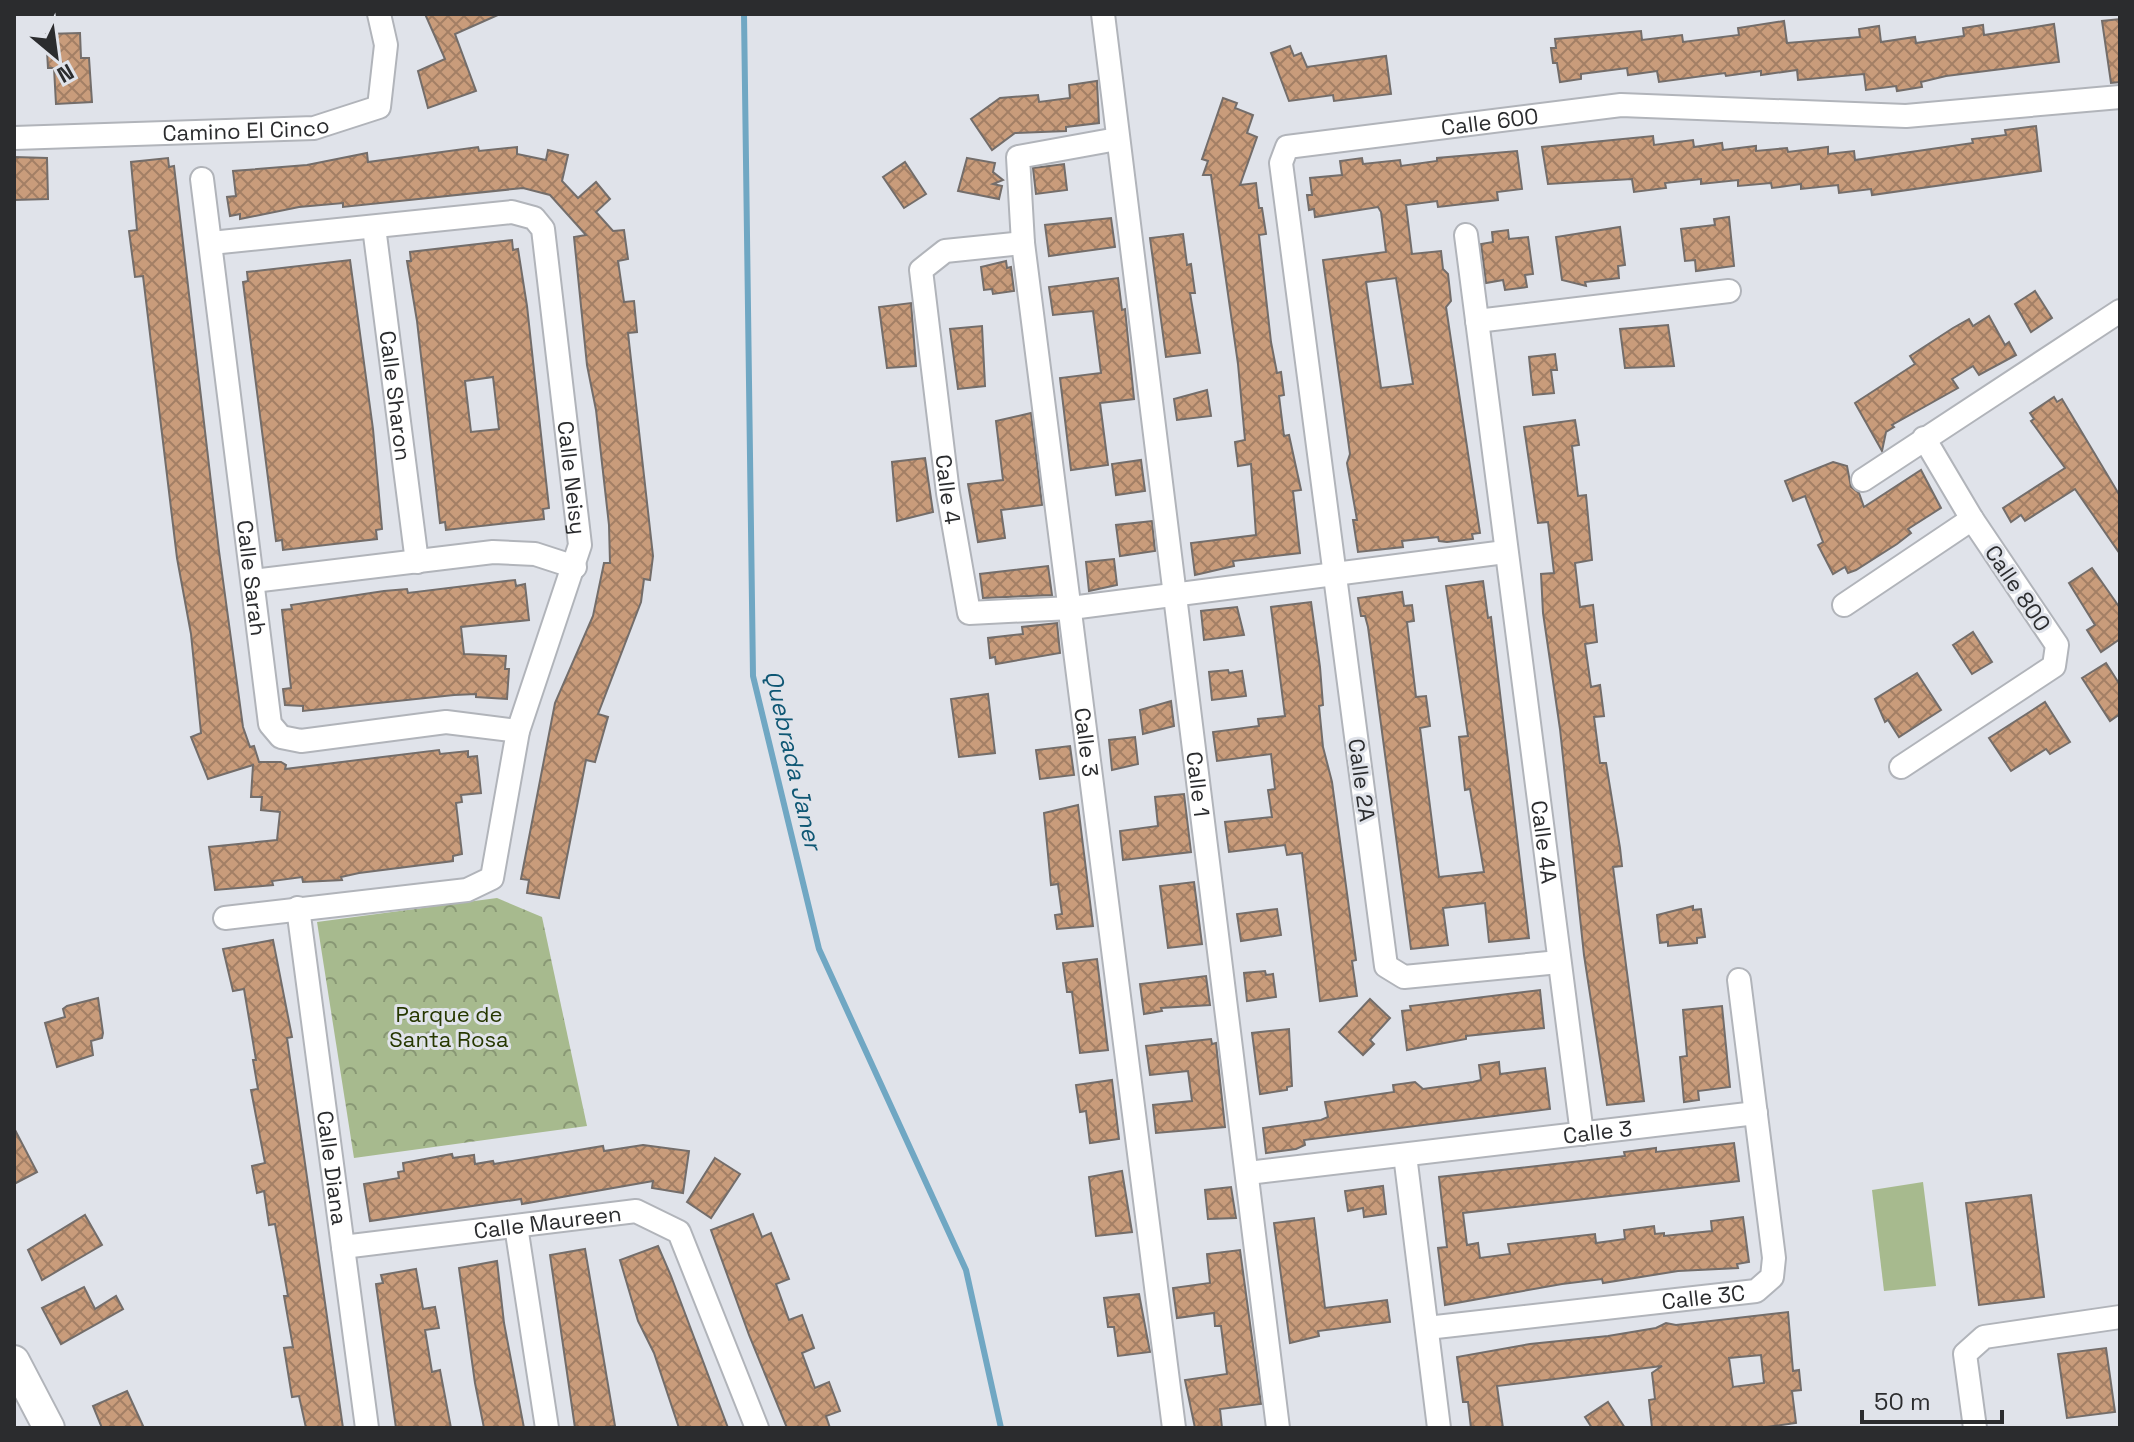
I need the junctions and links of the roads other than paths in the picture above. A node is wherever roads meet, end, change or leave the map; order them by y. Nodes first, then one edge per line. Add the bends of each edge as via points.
1 (379, 14) edge
2 (1103, 14) edge
3 (2120, 97) edge
4 (14, 138) edge
5 (1117, 139) junction
6 (202, 179) dead end
7 (374, 227) junction
8 (1466, 235) dead end
9 (211, 243) junction
10 (1023, 243) junction
11 (1729, 291) dead end
12 (2120, 311) edge
13 (1477, 321) junction
14 (1924, 438) junction
15 (1863, 480) dead end
16 (1972, 519) junction
17 (1505, 552) junction
18 (417, 562) junction
19 (575, 567) junction
20 (1334, 573) junction
21 (253, 581) junction
22 (1175, 593) junction
23 (1844, 605) dead end
24 (1071, 608) junction
25 (518, 731) junction
26 (1901, 767) dead end
27 (298, 908) junction
28 (225, 918) dead end
29 (1559, 962) junction
30 (1739, 980) dead end
31 (1756, 1113) junction
32 (1582, 1134) junction
33 (1405, 1155) junction
34 (1248, 1173) junction
35 (516, 1226) junction
36 (343, 1247) junction
37 (2120, 1317) edge
38 (1427, 1328) junction
39 (14, 1361) edge
40 (49, 1428) edge
41 (367, 1428) edge
42 (547, 1428) edge
43 (757, 1428) edge
44 (1174, 1428) edge
45 (1278, 1428) edge
46 (1439, 1428) edge
47 (1975, 1428) edge

1 - 4 street, Camino El Cinco via 386,45 379,107 314,128
2 - 5 street, Calle 1
3 - 20 street, Calle 600 via 1906,116 1621,105 1287,147 1281,163
5 - 10 street, Calle 3 via 1018,157
5 - 22 street, Calle 1
6 - 9 street, Calle Sarah
7 - 9 street, Calle Neisy
7 - 18 street, Calle Sharon
7 - 19 street, Calle Neisy via 512,212 534,218 543,229 580,545
8 - 13 street, Calle 4A
9 - 21 street, Calle Sarah
10 - 24 street, Calle 3
10 - 24 street, Calle 4 via 945,251 921,270 948,493 969,613
11 - 13 street
12 - 14 street
13 - 17 street, Calle 4A
14 - 15 street
14 - 16 street, Calle 800
16 - 23 street
16 - 26 street, Calle 800 via 2057,645 2054,666
17 - 20 street, Calle 4
17 - 29 street, Calle 4A
18 - 19 street via 507,553 535,554
18 - 21 street
19 - 25 street, Calle Neisy
20 - 22 street, Calle 4
20 - 29 street, Calle 2A via 1386,966 1404,977
21 - 25 street, Calle Sarah via 270,724 281,737 301,741 446,722
22 - 24 street, Calle 4
22 - 34 street, Calle 1
24 - 44 street, Calle 3
25 - 27 street, Calle Neisy via 492,878 467,890
27 - 28 street, Calle Neisy
27 - 36 street, Calle Diana
29 - 32 street, Calle 4A
30 - 31 street, Calle 3C
31 - 32 street, Calle 3
31 - 38 street, Calle 3C via 1774,1258 1772,1277 1756,1291
32 - 33 street, Calle 3
33 - 34 street, Calle 3
33 - 38 street
34 - 45 street, Calle 1
35 - 36 street, Calle Maureen
35 - 42 street
35 - 43 street, Calle Maureen via 636,1211 679,1232
36 - 41 street, Calle Diana
37 - 47 street via 1984,1337 1965,1354
38 - 46 street
39 - 40 main road

